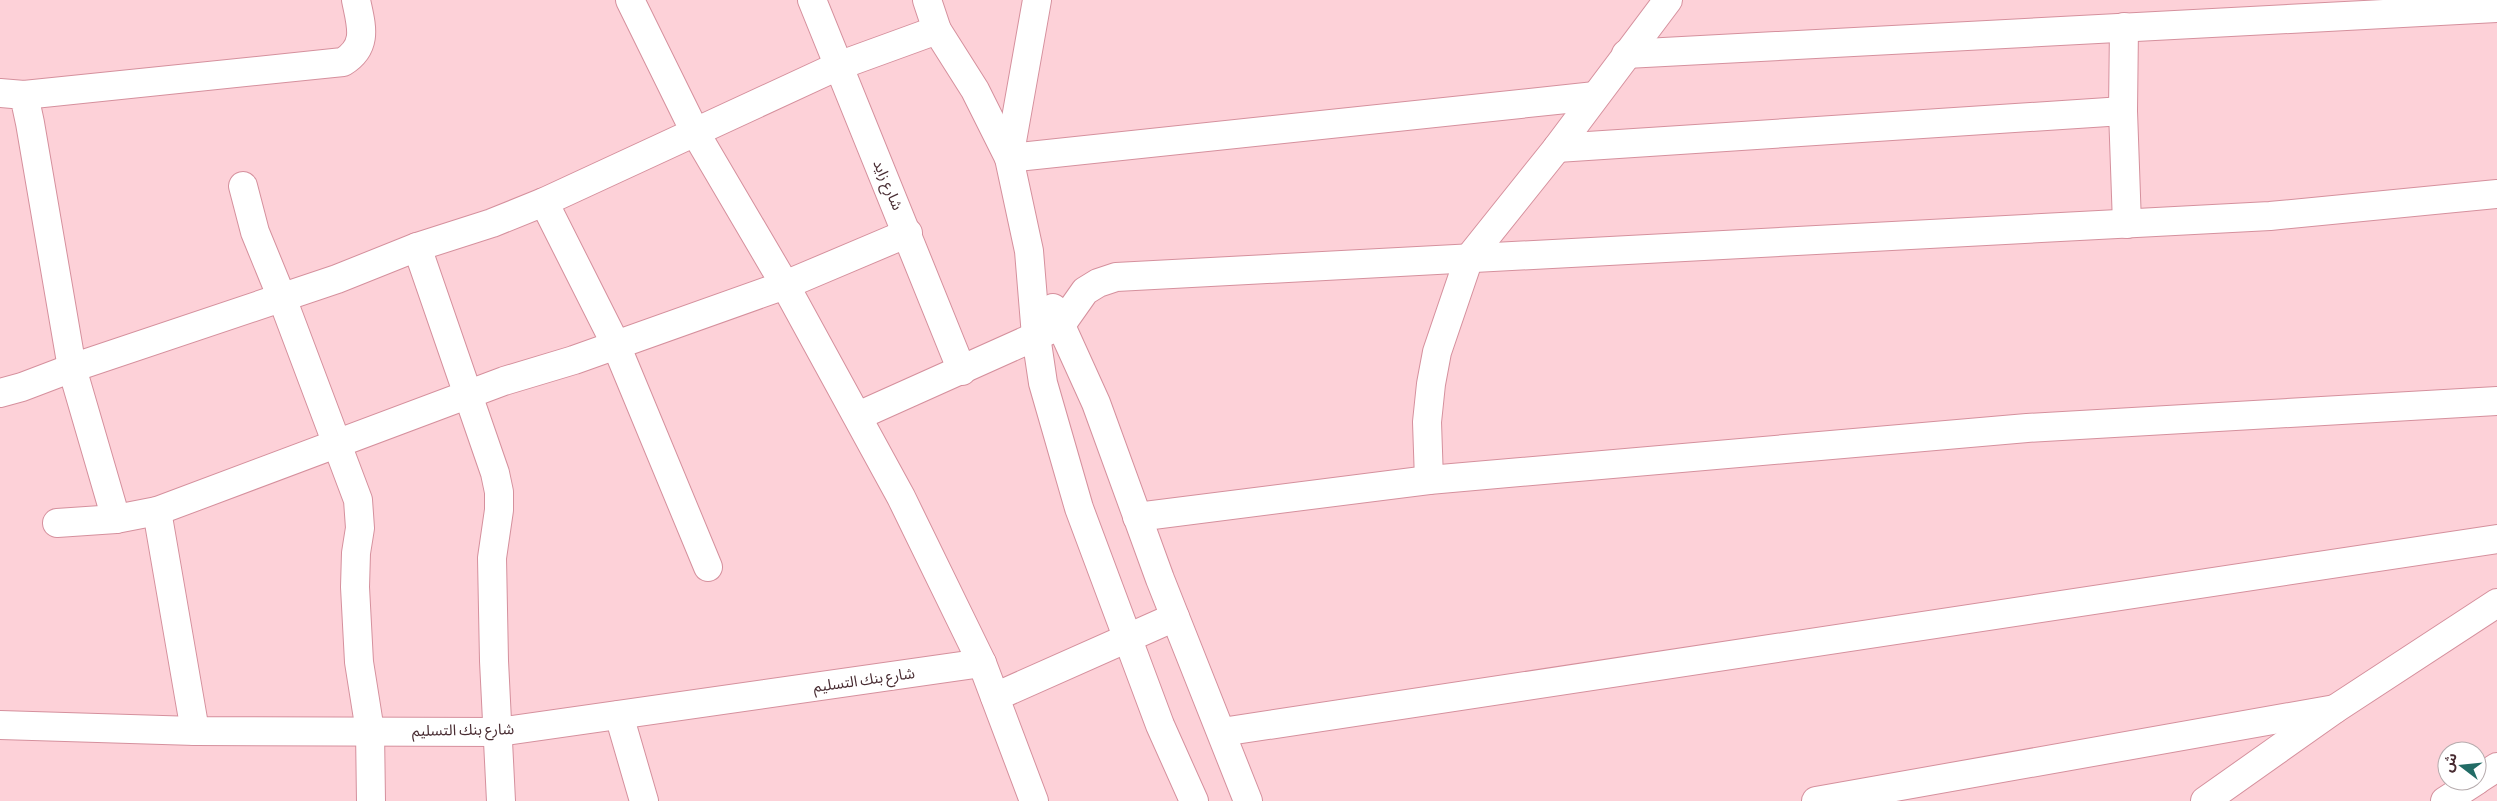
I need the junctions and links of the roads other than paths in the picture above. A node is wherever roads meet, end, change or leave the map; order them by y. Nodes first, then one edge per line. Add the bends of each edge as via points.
1 (356, 0) edge
2 (630, 0) edge
3 (812, 0) edge
4 (927, 0) edge
5 (1037, 0) edge
6 (1668, 0) edge
7 (2497, 8) edge
8 (2124, 27) junction
9 (937, 30) junction
10 (1626, 54) junction
11 (838, 66) junction
12 (12, 94) edge
13 (1595, 96) junction
14 (2123, 111) junction
15 (695, 132) junction
16 (1557, 148) junction
17 (1009, 158) junction
18 (243, 186) dead end
19 (2497, 194) edge
20 (544, 202) junction
21 (2127, 224) junction
22 (908, 233) junction
23 (417, 247) junction
24 (1029, 251) junction
25 (1469, 258) junction
26 (785, 286) junction
27 (282, 298) junction
28 (1061, 325) junction
29 (1036, 336) junction
30 (616, 345) junction
31 (72, 368) junction
32 (962, 371) junction
33 (0, 393) edge
34 (468, 395) junction
35 (2497, 400) edge
36 (858, 416) junction
37 (337, 443) junction
38 (1429, 480) junction
39 (157, 511) junction
40 (1137, 517) junction
41 (116, 519) junction
42 (57, 523) dead end
43 (2497, 539) edge
44 (708, 567) dead end
45 (2497, 603) edge
46 (1175, 616) junction
47 (1127, 636) junction
48 (982, 663) junction
49 (995, 697) junction
50 (2335, 708) junction
51 (618, 715) junction
52 (0, 725) edge
53 (195, 731) junction
54 (370, 731) junction
55 (499, 732) junction
56 (1222, 732) junction
57 (2460, 791) edge
58 (371, 801) edge
59 (501, 801) edge
60 (644, 801) edge
61 (1034, 801) edge
62 (1194, 801) edge
63 (1248, 801) edge
64 (1816, 801) edge
65 (2205, 801) edge
66 (2445, 801) edge

1 - 12 street via 361,40 355,55 344,62
2 - 15 street
3 - 11 street, شارع زايد
4 - 9 street
5 - 17 street
6 - 10 street
7 - 8 street
8 - 10 street
8 - 14 street
9 - 11 street
9 - 17 street via 975,90
10 - 13 street
11 - 15 street
11 - 22 street, شارع زايد
12 - 31 street via 30,123
13 - 16 street
13 - 17 street
14 - 16 street
14 - 21 street
15 - 20 street
15 - 26 street
16 - 25 street
17 - 24 street
18 - 27 street via 255,232
19 - 21 street via 2270,216
20 - 23 street
20 - 30 street
21 - 25 street
22 - 26 street
22 - 32 street, شارع زايد
23 - 27 street
23 - 34 street
24 - 28 street
24 - 29 street
25 - 28 street via 1116,277 1085,291
25 - 38 street via 1440,342 1431,384 1427,422
26 - 30 street
26 - 36 street
27 - 31 street
27 - 37 street
28 - 29 street
28 - 40 street via 1096,403
29 - 32 street
29 - 47 street via 1044,383 1079,508
30 - 34 street
30 - 44 street
31 - 33 street
31 - 41 street
32 - 36 street
34 - 37 street
34 - 55 street via 499,492 492,558
35 - 38 street via 2027,428
36 - 48 street
37 - 39 street
37 - 54 street via 360,512 355,588 359,662
38 - 40 street
39 - 41 street
39 - 53 street
40 - 46 street
41 - 42 street
43 - 56 street
45 - 50 street
46 - 47 street
46 - 56 street
47 - 49 street
47 - 62 street via 1160,725
48 - 49 street
48 - 51 street, شارع بنك التسليم
49 - 61 street
50 - 64 street
50 - 65 street
51 - 55 street, شارع بنك التسليم
51 - 60 street
52 - 53 street, شارع بنك التسليم
53 - 54 street, شارع بنك التسليم
54 - 55 street, شارع بنك التسليم
54 - 58 street
55 - 59 street
56 - 63 street
57 - 66 street

